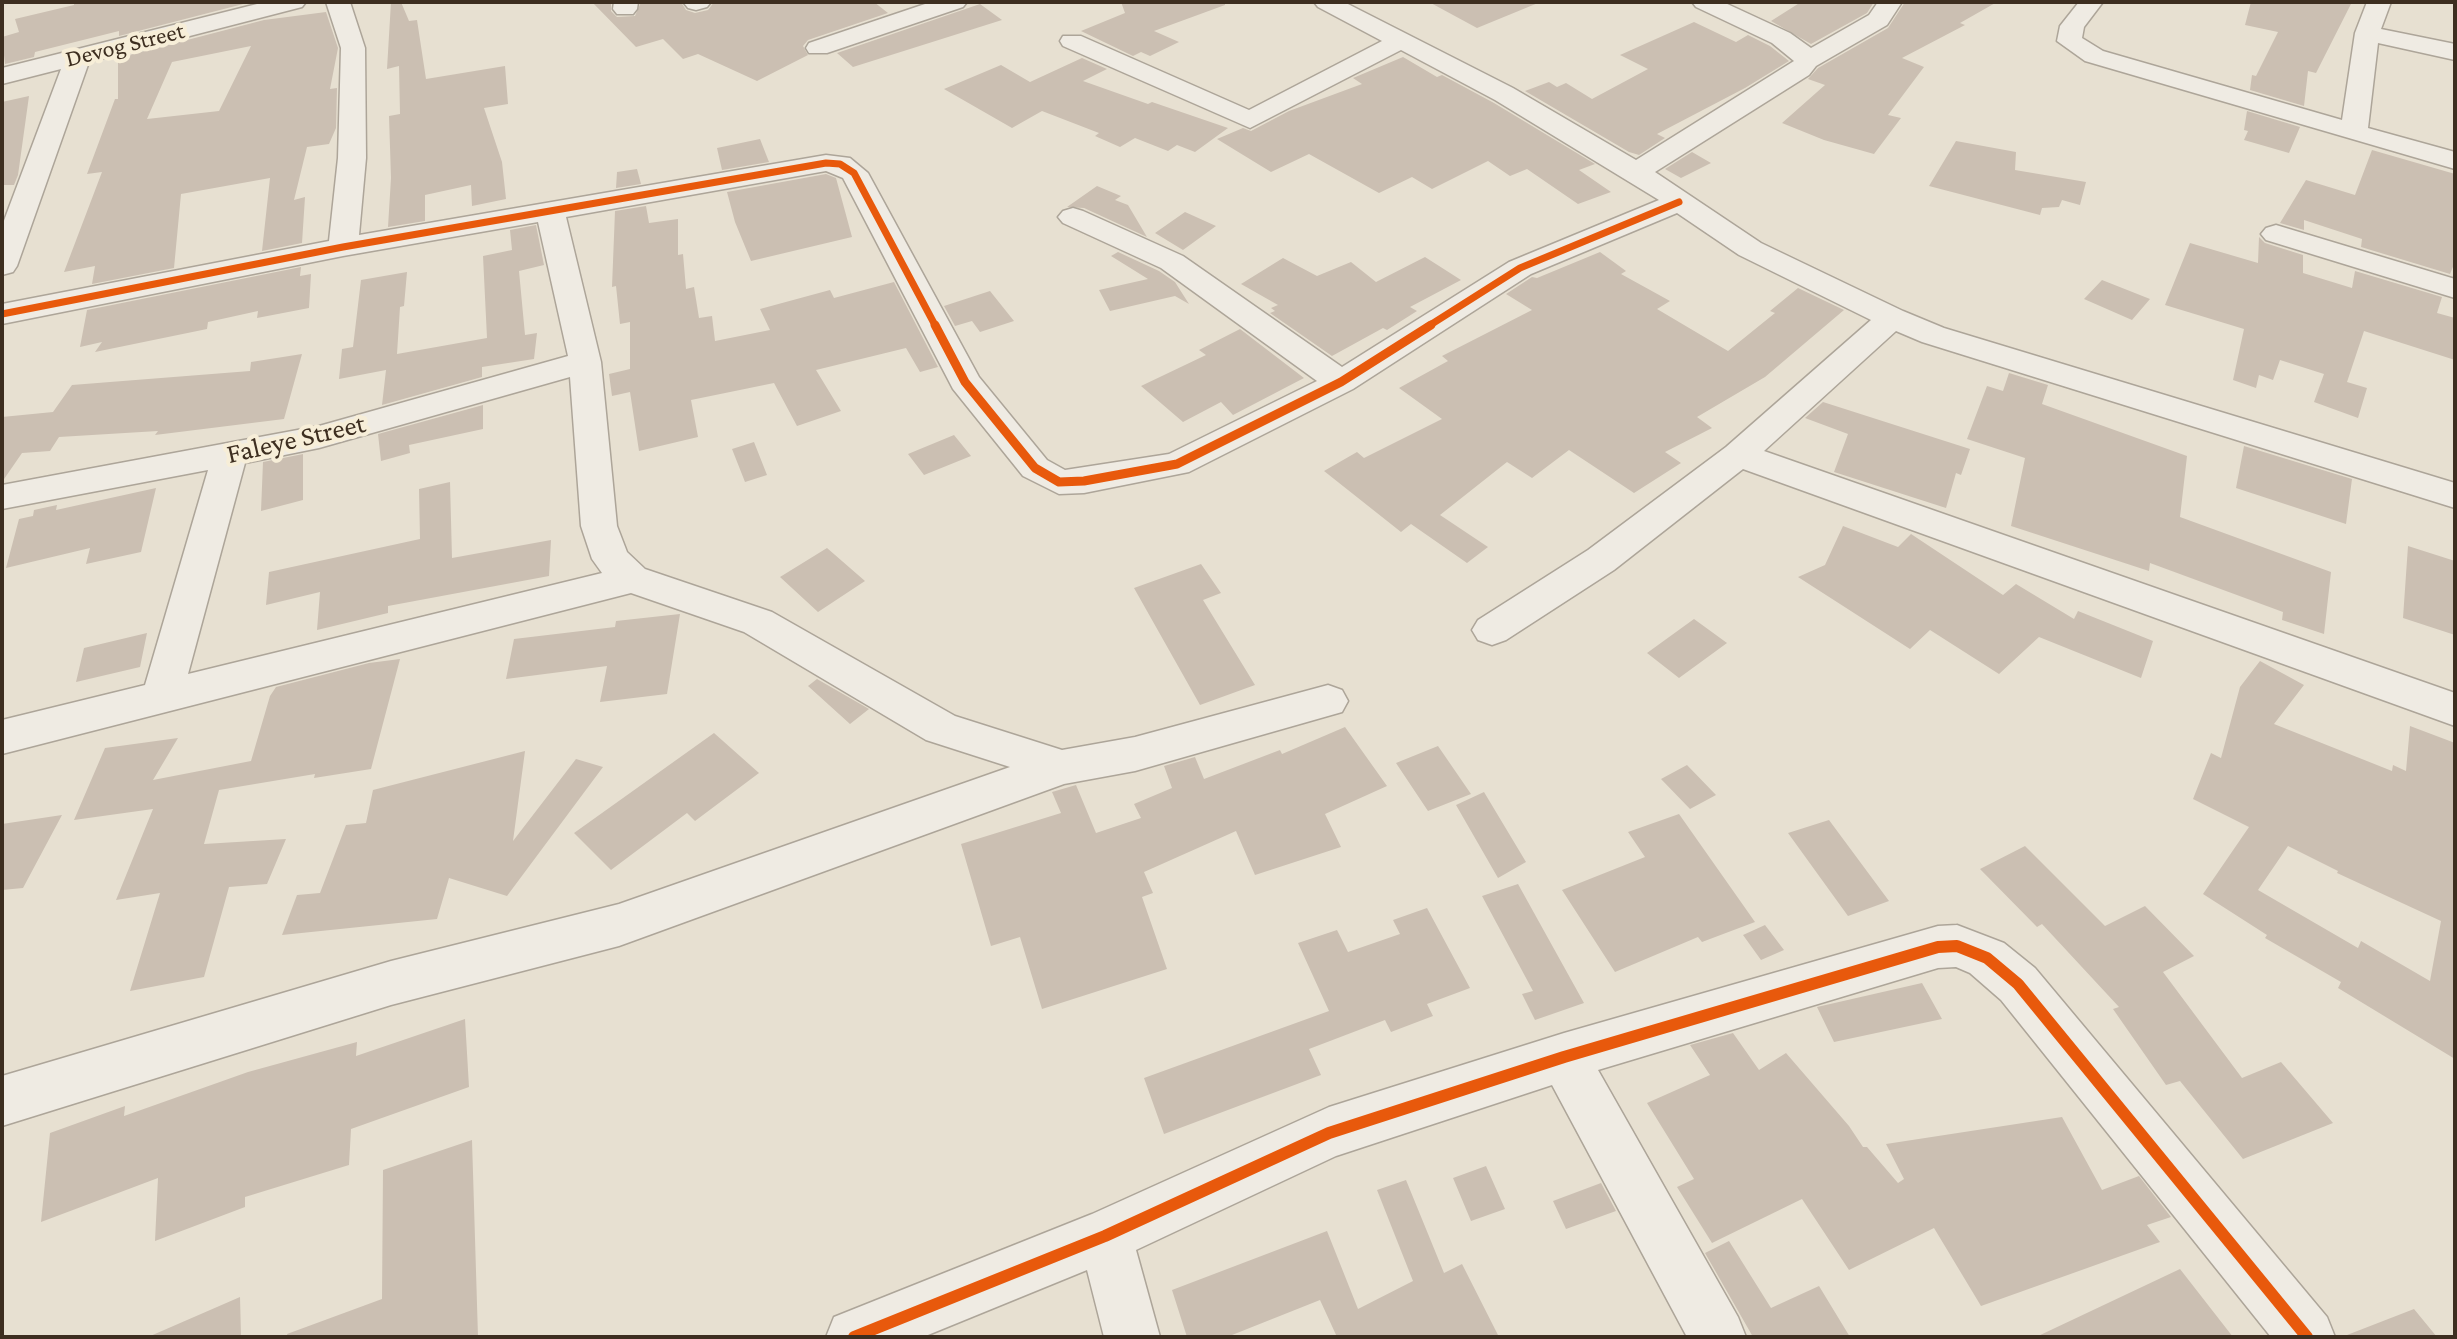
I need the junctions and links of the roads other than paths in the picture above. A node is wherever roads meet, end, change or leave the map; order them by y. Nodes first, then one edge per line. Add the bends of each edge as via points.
1 (294, 2) edge
2 (338, 2) edge
3 (955, 2) edge
4 (1326, 2) edge
5 (1704, 2) edge
6 (1890, 2) edge
7 (2091, 2) edge
8 (2379, 2) edge
9 (2367, 33) junction
10 (1072, 41) dead end
11 (1400, 41) junction
12 (818, 48) dead end
13 (2455, 52) edge
14 (78, 57) junction
15 (1807, 61) junction
16 (2, 76) edge
17 (2354, 132) junction
18 (2455, 161) edge
19 (1636, 172) junction
20 (1679, 202) junction
21 (551, 213) junction
22 (1073, 217) dead end
23 (2276, 234) dead end
24 (343, 247) junction
25 (2, 266) edge
26 (2455, 289) edge
27 (2, 314) edge
28 (1892, 318) junction
29 (585, 362) junction
30 (1341, 382) junction
31 (1738, 455) junction
32 (229, 456) junction
33 (2455, 496) edge
34 (2, 497) edge
35 (632, 579) junction
36 (1492, 630) dead end
37 (162, 696) junction
38 (1328, 701) dead end
39 (2455, 710) edge
40 (2, 737) edge
41 (1062, 767) junction
42 (1564, 1057) junction
43 (2, 1101) edge
44 (1105, 1236) junction
45 (854, 1337) edge
46 (1132, 1337) edge
47 (1718, 1337) edge
48 (2307, 1337) edge

1 - 14 street, Devog Street
2 - 24 street via 353,48 352,158
3 - 12 street
4 - 11 street
5 - 15 street via 1781,38
6 - 15 street via 1878,20
7 - 17 street via 2072,26 2069,41 2094,56
8 - 9 street
9 - 13 street
9 - 17 street
10 - 11 street via 1250,120
11 - 19 street via 1504,94
14 - 16 street, Devog Street
14 - 25 street via 28,162
15 - 19 street
17 - 18 street
19 - 20 street
20 - 28 street via 1750,249
20 - 30 street via 1520,268
21 - 24 street
21 - 29 street
21 - 30 street via 826,163 847,167 965,382 1035,468 1059,482 1177,464
22 - 30 street via 1172,262
23 - 26 street
24 - 27 street
28 - 31 street
28 - 33 street
29 - 32 street, Faleye Street via 319,437
29 - 35 street via 599,526 611,559
31 - 36 street via 1601,560
31 - 39 street
32 - 34 street, Faleye Street
32 - 37 street
35 - 37 street
35 - 41 street via 758,622 941,728
37 - 40 street
38 - 41 street via 1135,754
41 - 43 street via 619,925 391,983
42 - 44 street via 1329,1133
42 - 47 street
42 - 48 street via 1938,947 1957,946 1987,958 2018,984
44 - 45 street
44 - 46 street

